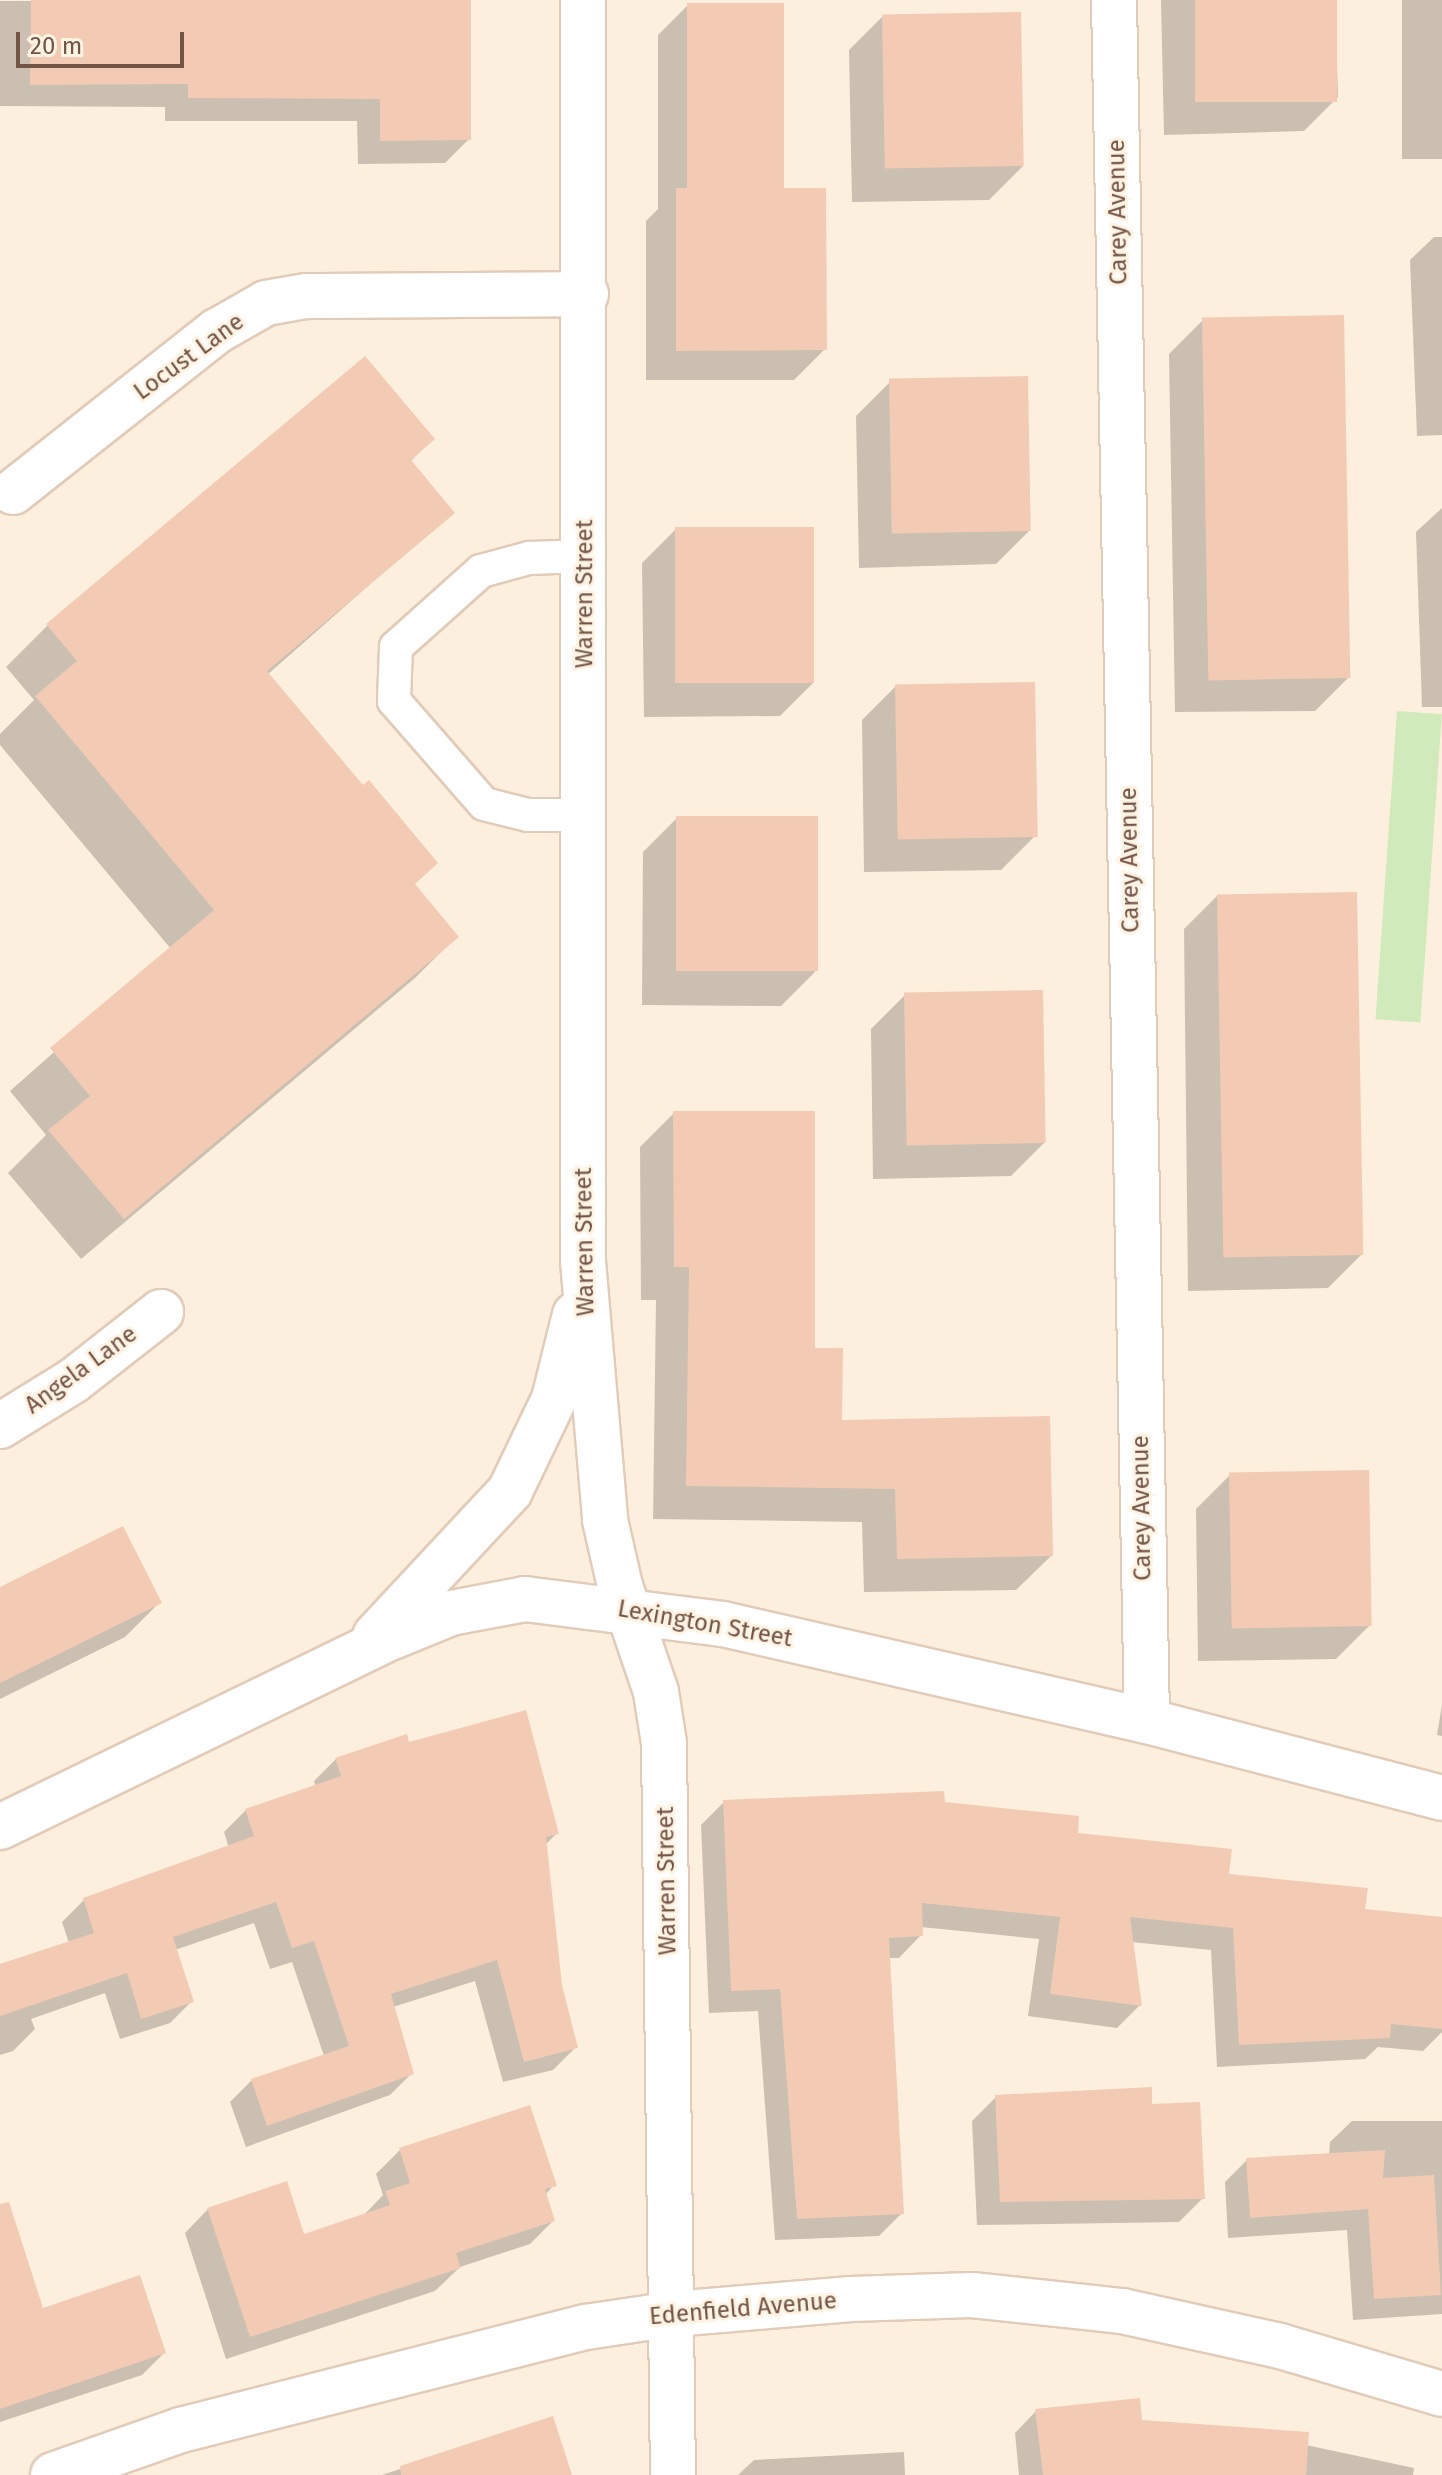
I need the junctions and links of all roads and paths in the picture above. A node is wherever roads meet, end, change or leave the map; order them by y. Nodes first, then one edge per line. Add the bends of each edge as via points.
1 (583, 0) edge
2 (1114, 0) edge
3 (586, 294) junction
4 (13, 492) dead end
5 (585, 556) junction
6 (585, 815) junction
7 (583, 1261) junction
8 (161, 1312) dead end
9 (0, 1426) edge
10 (627, 1608) junction
11 (360, 1652) junction
12 (1147, 1721) junction
13 (1442, 1798) edge
14 (0, 1827) edge
15 (673, 2314) junction
16 (1442, 2394) edge
17 (53, 2475) edge
18 (673, 2475) edge

1 - 3 street, Warren Street
2 - 12 street, Carey Avenue
3 - 4 street, Locust Lane via 306,296 266,303 217,331
3 - 5 street, Warren Street
5 - 6 street, Warren Street
5 - 6 lane via 529,558 481,571 396,647 394,701 484,804 528,815
6 - 7 street, Warren Street
7 - 10 street, Warren Street via 605,1520
7 - 11 street via 554,1399 526,1465 496,1513
8 - 9 street, Angela Lane via 73,1381
10 - 11 street, Lexington Street via 499,1601 451,1613
10 - 12 street, Lexington Street via 723,1624
10 - 15 street, Warren Street via 656,1692 664,1743
11 - 14 street, Lexington Street
12 - 13 street, Lexington Street
15 - 16 street, Edenfield Avenue via 972,2295 1122,2311 1280,2346
15 - 17 street, Edenfield Avenue via 560,2333 196,2426
15 - 18 street, Warren Street

